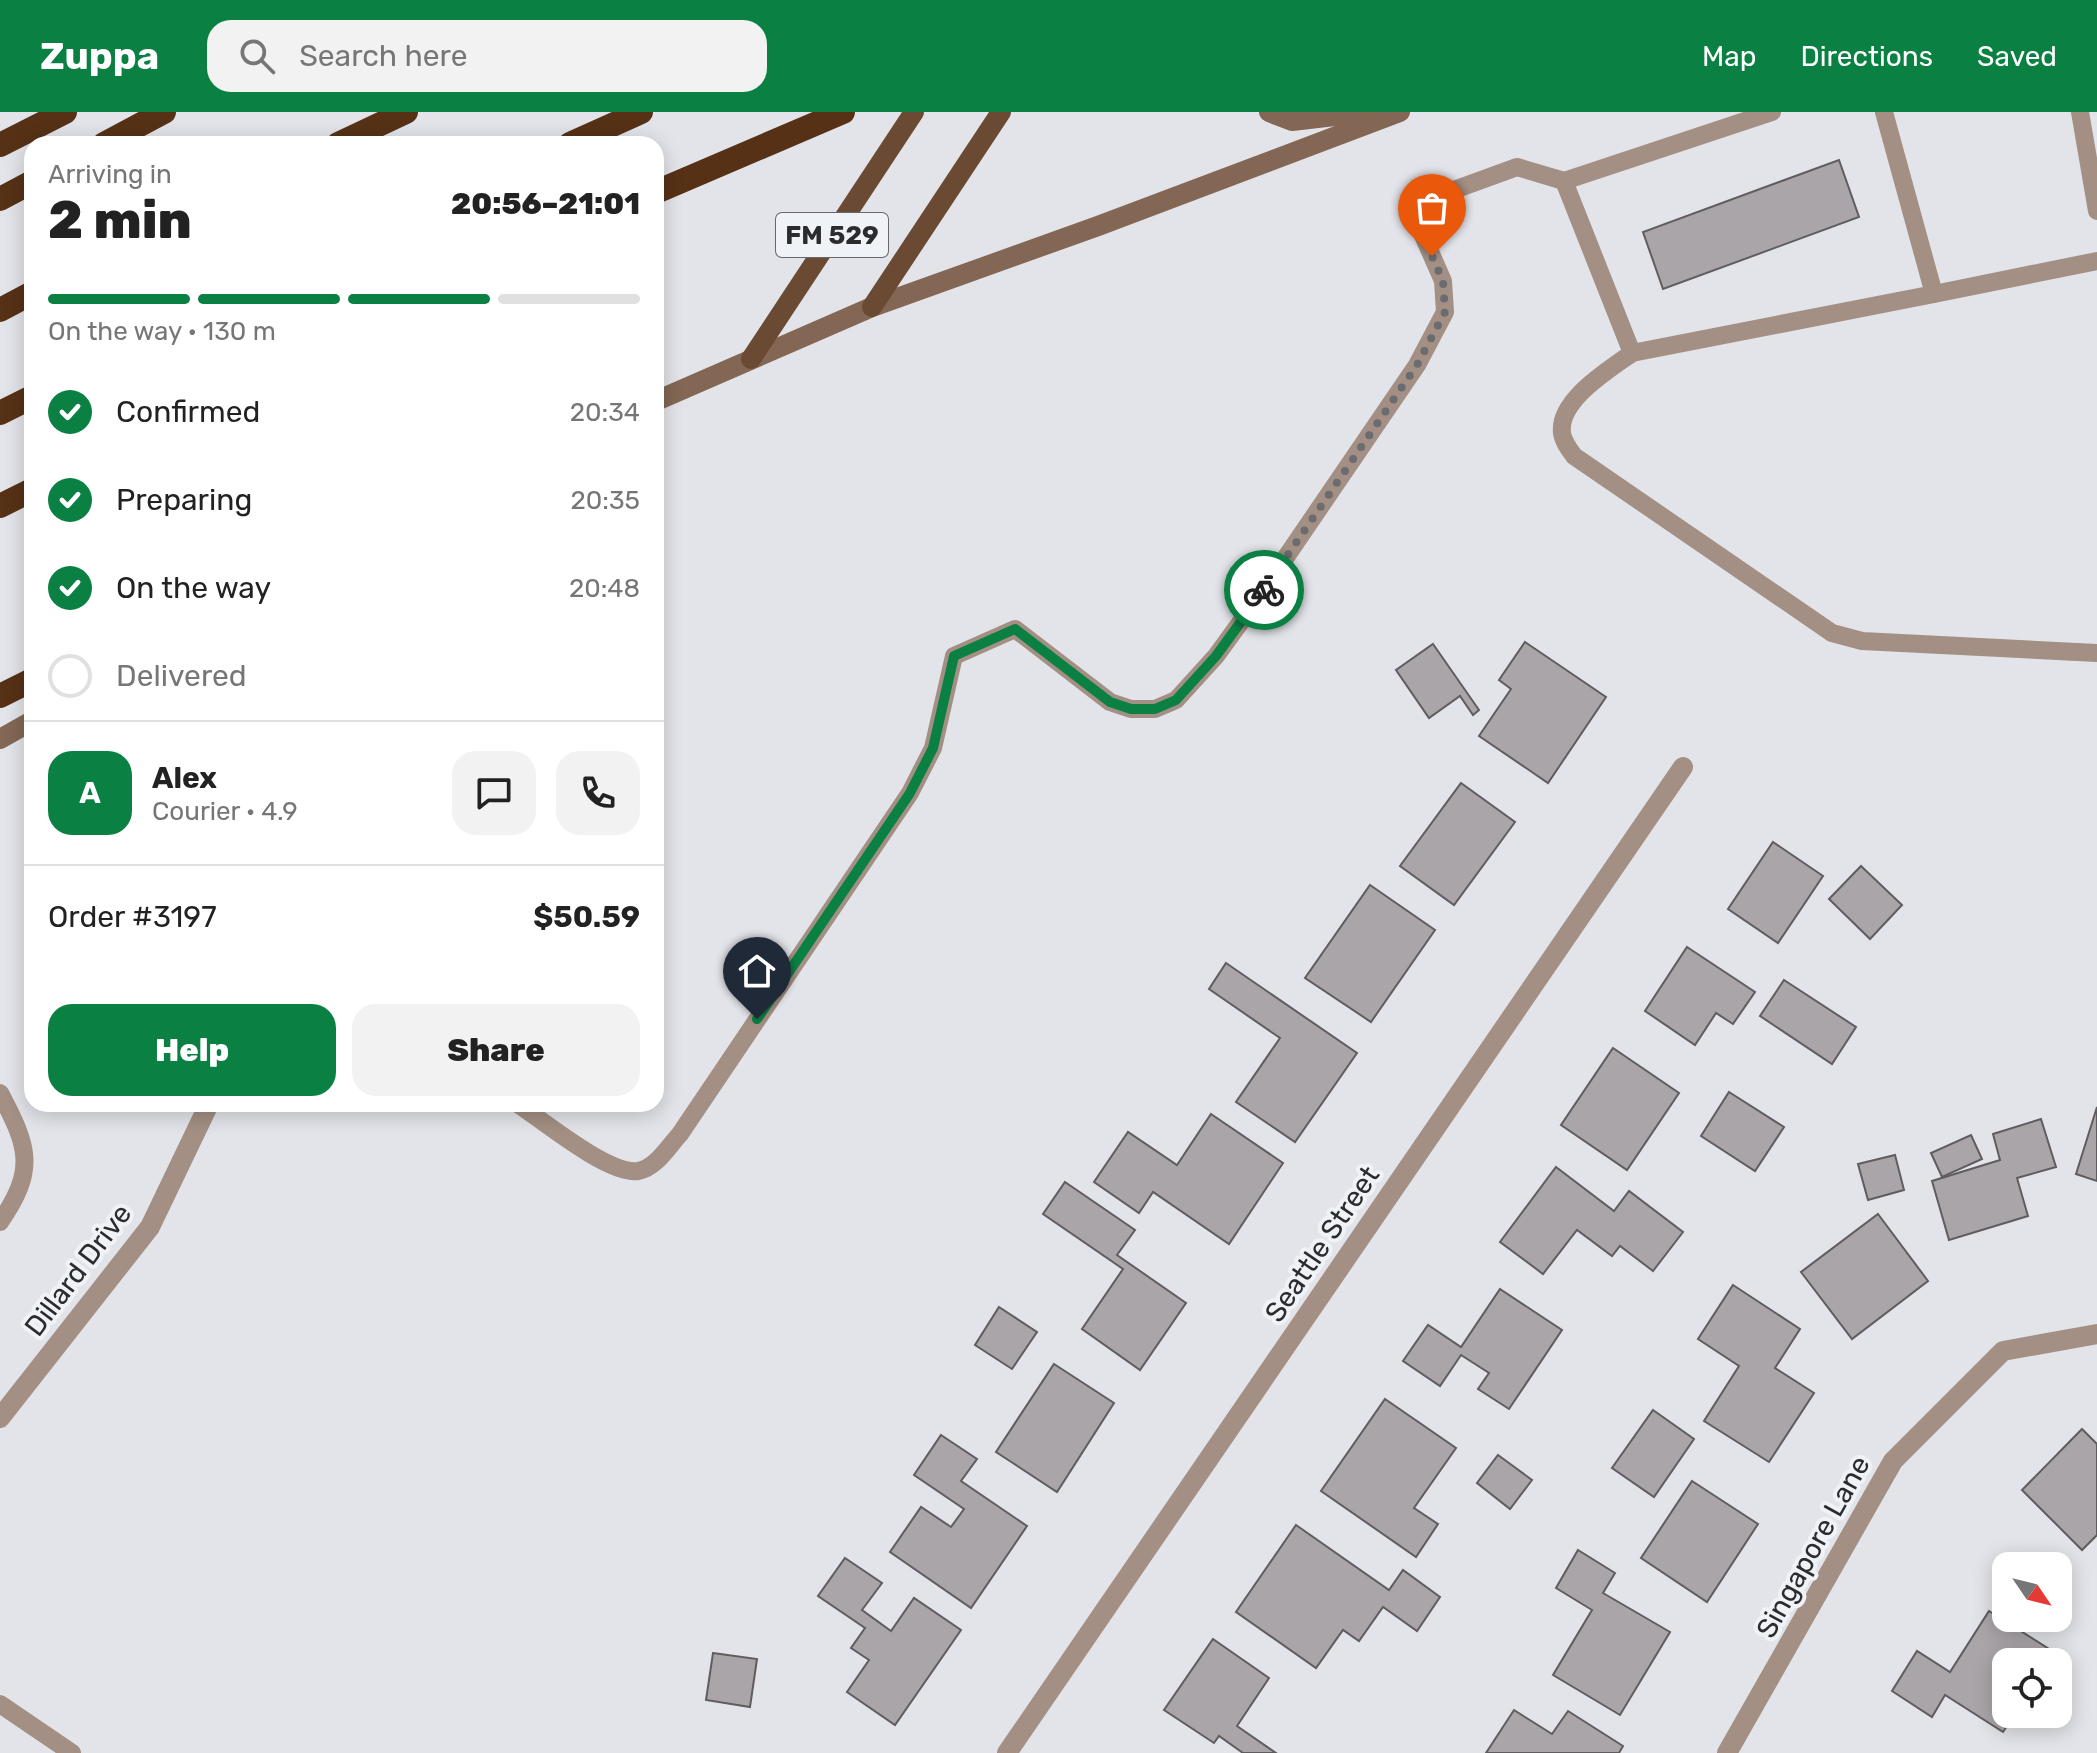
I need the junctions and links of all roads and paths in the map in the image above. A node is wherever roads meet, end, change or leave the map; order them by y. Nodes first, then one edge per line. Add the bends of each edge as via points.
1 (65, 112) edge
2 (164, 112) edge
3 (406, 112) edge
4 (641, 112) edge
5 (843, 112) edge
6 (914, 112) edge
7 (1001, 112) edge
8 (1269, 112) edge
9 (1369, 112) edge
10 (1400, 112) edge
11 (1772, 112) edge
12 (1884, 112) edge
13 (2080, 112) edge
14 (119, 136) edge
15 (355, 136) edge
16 (588, 136) edge
17 (0, 145) edge
18 (1564, 181) junction
19 (24, 186) edge
20 (664, 189) edge
21 (0, 199) edge
22 (2097, 211) edge
23 (2097, 261) edge
24 (1934, 294) junction
25 (24, 297) edge
26 (872, 307) junction
27 (0, 310) edge
28 (1632, 353) junction
29 (751, 359) junction
30 (664, 397) edge
31 (24, 401) edge
32 (0, 413) edge
33 (24, 494) edge
34 (0, 506) edge
35 (2097, 653) edge
36 (24, 684) edge
37 (0, 696) edge
38 (24, 726) edge
39 (0, 739) edge
40 (1683, 767) dead end
41 (0, 1093) edge
42 (205, 1112) edge
43 (530, 1112) edge
44 (0, 1222) edge
45 (2097, 1334) edge
46 (0, 1418) edge
47 (0, 1704) edge
48 (72, 1753) edge
49 (1007, 1753) edge
50 (1727, 1753) edge

1 - 17 highway
2 - 14 highway
3 - 15 highway
4 - 16 highway
5 - 20 highway
6 - 29 main road, FM 529
7 - 26 main road, FM 529
8 - 9 main road via 1292,121
10 - 26 main road
11 - 18 lane
12 - 24 lane
13 - 22 lane
18 - 28 lane
18 - 43 lane via 1517,167 1410,206 1443,281 1445,312 1417,365 1256,601 1176,700 1155,709 1110,702 1015,629 954,656 933,748 910,793 680,1134 655,1163 637,1171 620,1168
19 - 21 highway
23 - 24 lane
24 - 28 lane
25 - 27 highway
26 - 29 main road
28 - 35 lane via 1585,388 1565,412 1562,433 1574,456 1832,633 1862,641
29 - 30 main road
31 - 32 highway
33 - 34 highway
36 - 37 highway
38 - 39 main road
40 - 49 street, Seattle Street
41 - 44 lane via 24,1142 25,1167 15,1201
42 - 46 street, Dillard Drive via 150,1227
45 - 50 street, Singapore Lane via 2003,1351 1893,1461
47 - 48 lane

